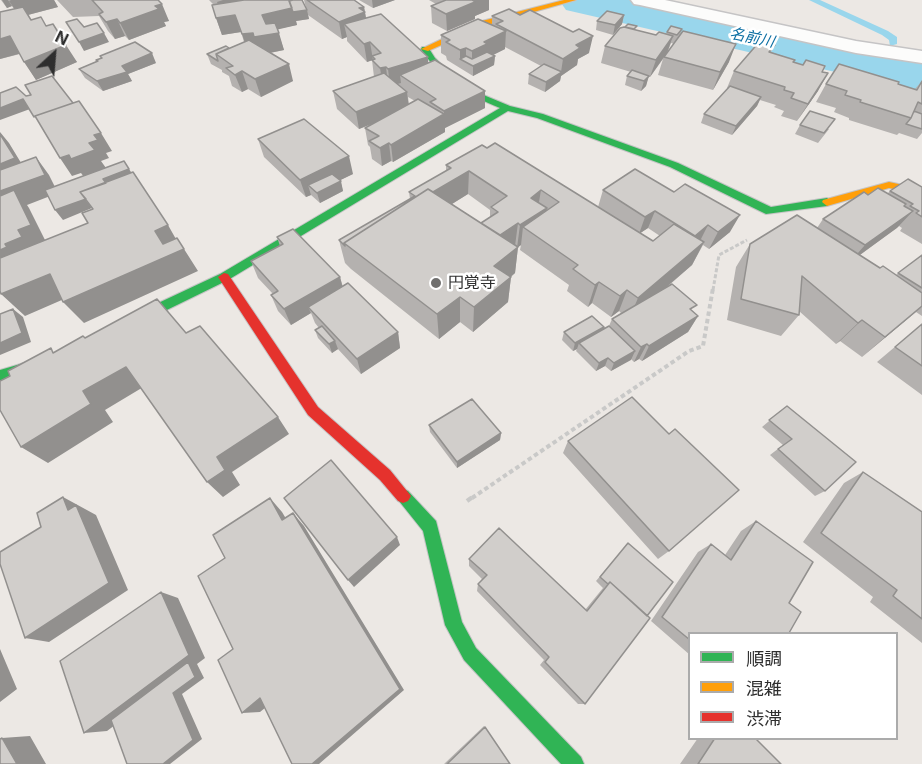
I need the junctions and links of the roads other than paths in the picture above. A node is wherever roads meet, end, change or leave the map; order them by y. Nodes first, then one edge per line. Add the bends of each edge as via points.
1 (572, 0) edge
2 (640, 0) edge
3 (922, 57) edge
4 (507, 108) junction
5 (922, 192) edge
6 (224, 277) junction
7 (110, 332) edge
8 (68, 352) edge
9 (0, 376) edge
10 (574, 764) edge

1 - 4 street via 481,24 425,49 428,58 442,71 486,101
2 - 3 street via 856,47
4 - 5 street via 540,116 674,165 770,211 812,206 889,185
4 - 6 street
6 - 7 street
6 - 10 street via 313,411 385,475 430,526 454,625 470,654
8 - 9 street

